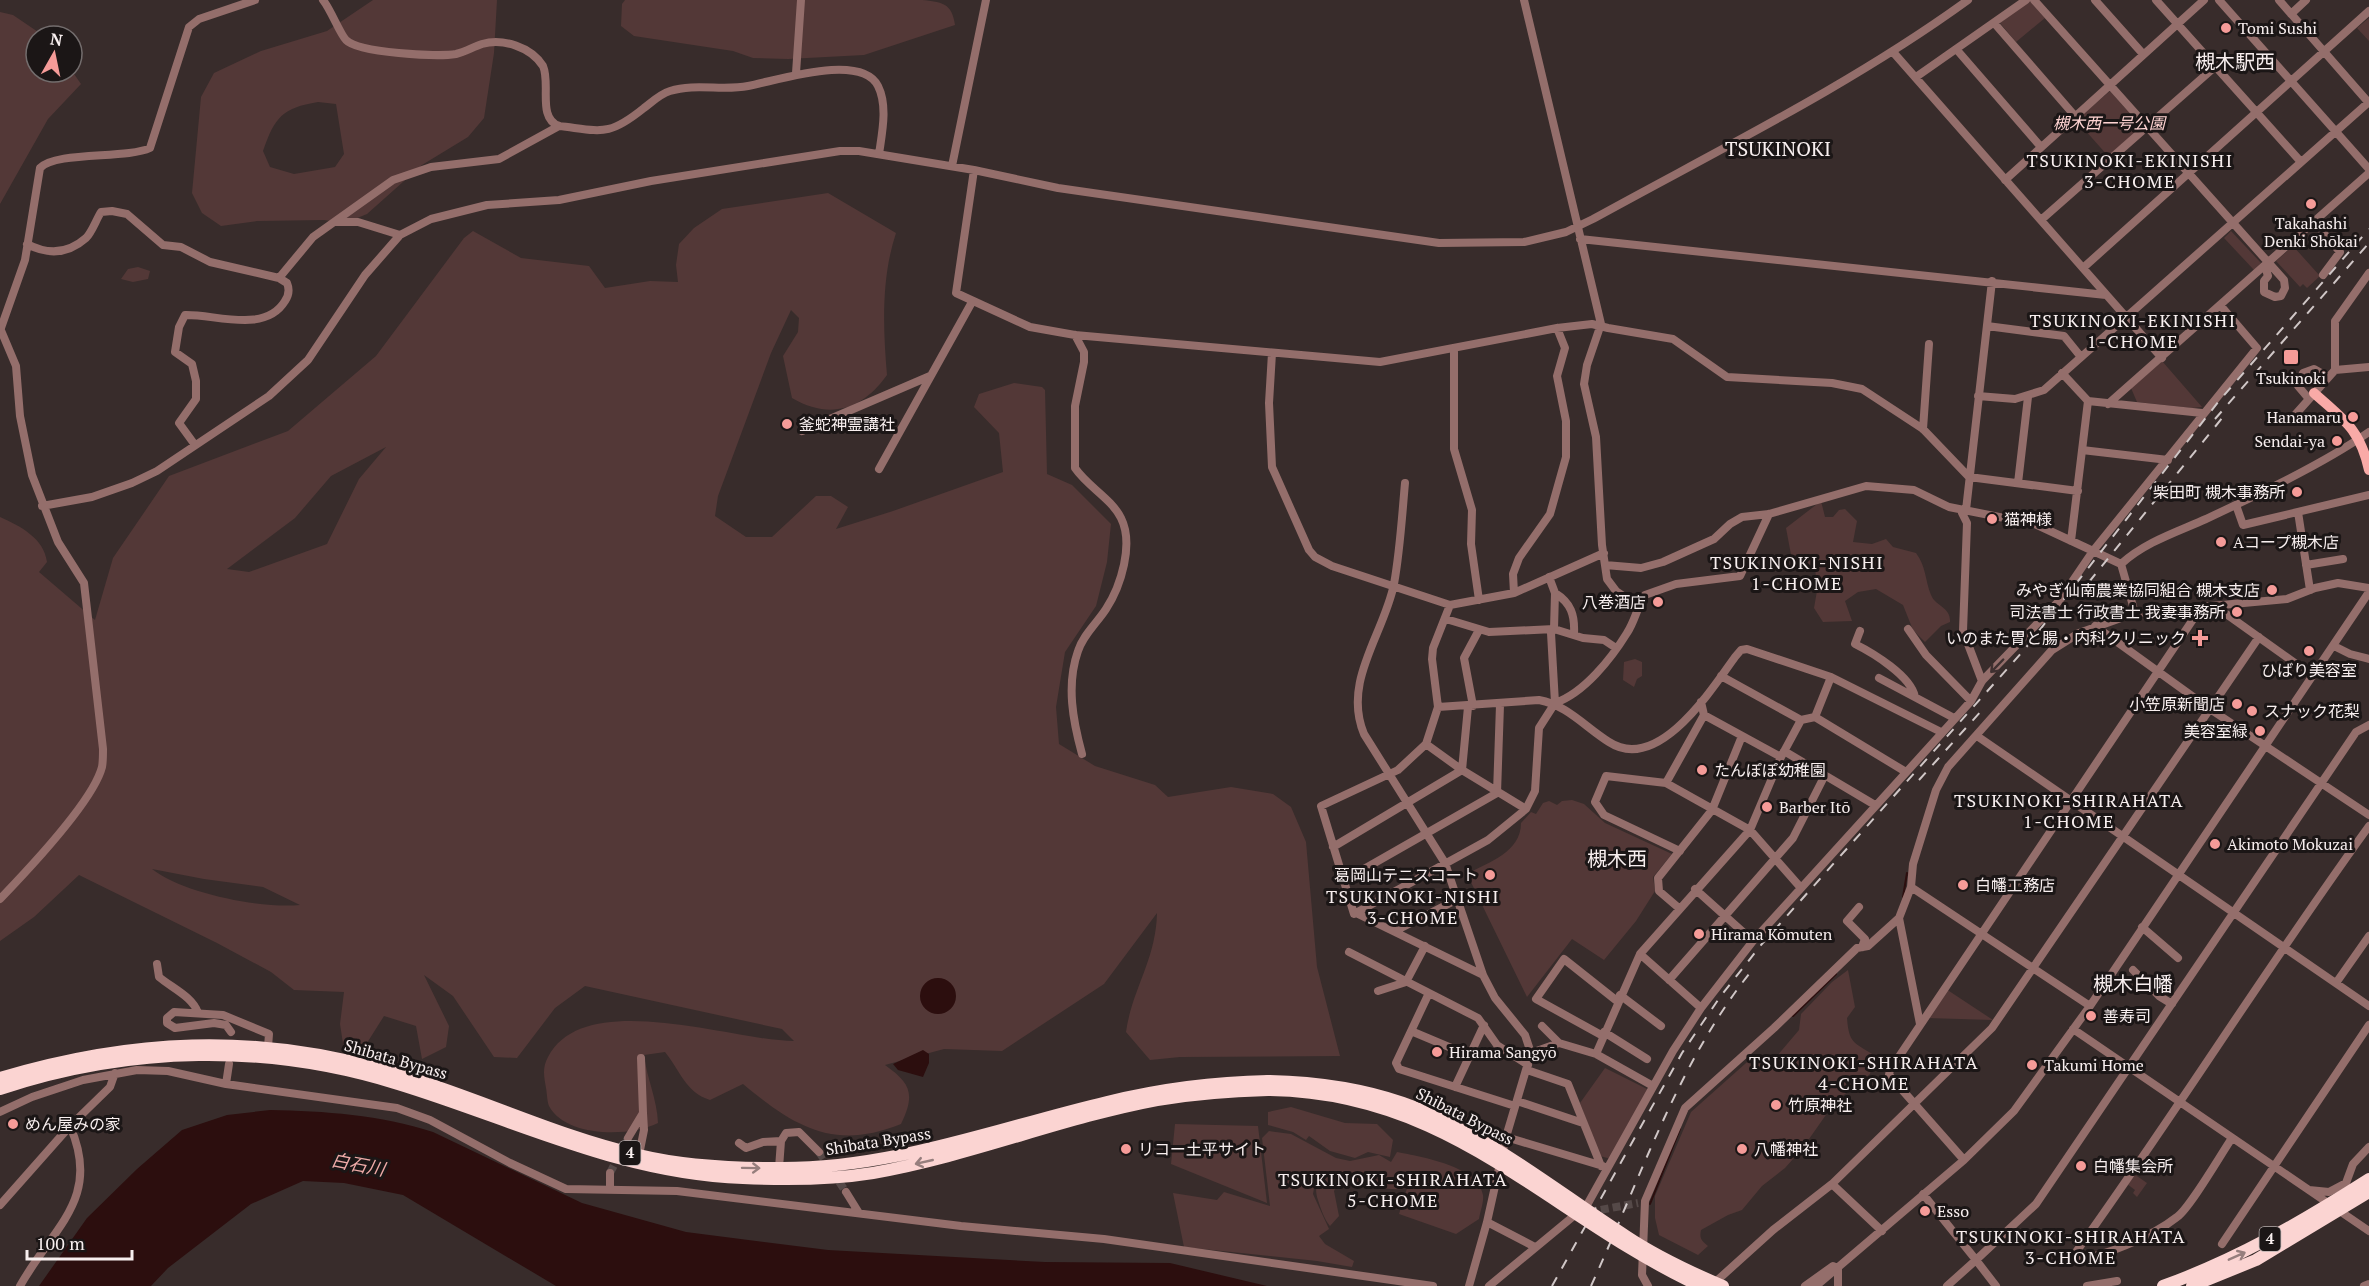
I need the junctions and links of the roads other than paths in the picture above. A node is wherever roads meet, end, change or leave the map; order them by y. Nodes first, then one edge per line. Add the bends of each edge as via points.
1 (255, 0) edge
2 (323, 0) edge
3 (801, 0) edge
4 (986, 0) edge
5 (1524, 0) edge
6 (1968, 0) edge
7 (2026, 0) edge
8 (2034, 0) edge
9 (2095, 0) edge
10 (2156, 0) edge
11 (2204, 0) edge
12 (2219, 0) edge
13 (2279, 0) edge
14 (2306, 0) edge
15 (2369, 11) edge
16 (2291, 14) junction
17 (1995, 24) junction
18 (2178, 24) junction
19 (1957, 50) junction
20 (2324, 51) junction
21 (1893, 52) junction
22 (2143, 54) junction
23 (2217, 65) junction
24 (796, 73) junction
25 (1916, 77) junction
26 (2290, 80) junction
27 (2110, 87) junction
28 (2369, 102) edge
29 (2258, 111) junction
30 (2076, 116) junction
31 (559, 126) junction
32 (2146, 127) junction
33 (2336, 132) junction
34 (2041, 147) junction
35 (879, 154) junction
36 (2301, 162) junction
37 (952, 166) junction
38 (2369, 169) edge
39 (974, 170) junction
40 (2369, 173) edge
41 (2189, 174) junction
42 (2005, 180) junction
43 (2041, 220) junction
44 (333, 222) junction
45 (2314, 222) junction
46 (2232, 223) junction
47 (1577, 227) junction
48 (400, 235) junction
49 (1580, 239) junction
50 (27, 244) junction
51 (2267, 265) junction
52 (2083, 268) junction
53 (2369, 273) edge
54 (2323, 274) dead end
55 (279, 278) junction
56 (1992, 281) junction
57 (2106, 295) junction
58 (972, 302) junction
59 (2221, 306) junction
60 (2126, 318) junction
61 (1601, 324) junction
62 (1987, 326) junction
63 (0, 328) edge
64 (1557, 328) junction
65 (1075, 335) junction
66 (1929, 344) dead end
67 (1454, 348) junction
68 (1272, 352) junction
69 (2082, 357) junction
70 (2162, 358) junction
71 (2369, 367) edge
72 (2335, 370) junction
73 (2062, 373) junction
74 (930, 376) junction
75 (2328, 377) junction
76 (1978, 396) junction
77 (2312, 396) junction
78 (2028, 397) junction
79 (2088, 401) junction
80 (2108, 404) junction
81 (2202, 413) junction
82 (2294, 416) dead end
83 (1923, 429) junction
84 (802, 430) dead end
85 (2369, 432) edge
86 (2359, 439) junction
87 (195, 445) junction
88 (2082, 450) junction
89 (2169, 460) junction
90 (879, 468) dead end
91 (2369, 470) edge
92 (1969, 477) junction
93 (1405, 483) dead end
94 (2018, 483) junction
95 (2078, 491) junction
96 (2369, 495) edge
97 (2236, 505) junction
98 (42, 506) junction
99 (1966, 510) junction
100 (2298, 512) junction
101 (1768, 514) junction
102 (2071, 542) junction
103 (2093, 551) junction
104 (1604, 553) junction
105 (2343, 559) dead end
106 (2121, 564) junction
107 (1605, 565) junction
108 (2306, 565) junction
109 (1549, 577) junction
110 (1393, 586) junction
111 (2310, 590) junction
112 (2369, 590) edge
113 (1514, 593) junction
114 (1555, 593) junction
115 (1479, 600) junction
116 (1450, 605) junction
117 (1638, 606) junction
118 (2202, 606) junction
119 (2215, 606) junction
120 (2135, 613) junction
121 (1446, 619) junction
122 (2095, 626) junction
123 (1908, 628) dead end
124 (1554, 629) junction
125 (1479, 630) junction
126 (1860, 631) dead end
127 (1574, 634) junction
128 (2259, 638) junction
129 (2334, 646) junction
130 (1616, 648) junction
131 (2369, 659) edge
132 (2156, 672) junction
133 (1721, 676) junction
134 (2313, 676) junction
135 (1831, 677) junction
136 (1879, 678) dead end
137 (1982, 681) junction
138 (1915, 697) junction
139 (1971, 701) junction
140 (1701, 702) junction
141 (1555, 703) junction
142 (1500, 705) junction
143 (1471, 706) junction
144 (1438, 708) junction
145 (2210, 709) junction
146 (1704, 715) junction
147 (1815, 717) junction
148 (1954, 718) junction
149 (1801, 720) junction
150 (2369, 724) edge
151 (1941, 732) junction
152 (1742, 736) junction
153 (1977, 736) junction
154 (1426, 744) junction
155 (2267, 745) junction
156 (1082, 754) dead end
157 (1782, 754) junction
158 (1462, 770) junction
159 (1906, 772) junction
160 (1390, 774) junction
161 (1825, 775) junction
162 (1666, 783) junction
163 (2323, 783) junction
164 (1497, 793) junction
165 (2070, 800) junction
166 (1408, 801) junction
167 (1875, 805) junction
168 (1526, 809) junction
169 (1712, 810) junction
170 (2369, 815) edge
171 (2369, 826) edge
172 (1750, 830) junction
173 (1426, 834) junction
174 (2123, 835) junction
175 (1333, 847) junction
176 (1680, 851) junction
177 (1776, 859) junction
178 (1445, 863) junction
179 (2178, 873) junction
180 (1343, 881) junction
181 (1908, 884) junction
182 (1801, 888) junction
183 (1695, 889) junction
184 (0, 899) edge
185 (1458, 899) junction
186 (1859, 907) dead end
187 (1680, 909) junction
188 (2236, 912) junction
189 (1356, 913) junction
190 (1725, 918) junction
191 (1899, 918) junction
192 (2142, 927) junction
193 (1395, 932) junction
194 (1980, 933) junction
195 (2369, 936) edge
196 (1753, 941) junction
197 (1425, 946) junction
198 (2283, 946) junction
199 (1862, 947) junction
200 (1349, 952) dead end
201 (1640, 954) junction
202 (2178, 958) dead end
203 (157, 964) dead end
204 (2033, 970) junction
205 (2133, 970) dead end
206 (1483, 975) junction
207 (1669, 980) junction
208 (1406, 982) junction
209 (2336, 983) junction
210 (1378, 991) dead end
211 (1429, 993) junction
212 (1619, 998) junction
213 (2172, 1005) junction
214 (2090, 1006) junction
215 (2369, 1006) edge
216 (1701, 1008) junction
217 (198, 1013) junction
218 (1484, 1024) junction
219 (1920, 1024) junction
220 (2369, 1025) edge
221 (1542, 1026) dead end
222 (1661, 1026) dead end
223 (2073, 1029) junction
224 (1412, 1031) junction
225 (231, 1032) dead end
226 (1604, 1034) junction
227 (1559, 1043) junction
228 (268, 1047) junction
229 (1531, 1053) junction
230 (1596, 1054) junction
231 (1468, 1055) junction
232 (640, 1058) dead end
233 (1647, 1059) dead end
234 (229, 1064) dead end
235 (1528, 1067) junction
236 (2128, 1068) junction
237 (115, 1073) junction
238 (0, 1078) edge
239 (226, 1084) junction
240 (1268, 1085) junction
241 (1653, 1086) junction
242 (1455, 1087) junction
243 (0, 1089) edge
244 (2180, 1102) junction
245 (1516, 1103) junction
246 (1912, 1104) junction
247 (0, 1112) edge
248 (643, 1113) junction
249 (1583, 1123) junction
250 (70, 1126) junction
251 (1506, 1137) junction
252 (628, 1138) tunnel mouth
253 (2232, 1138) junction
254 (781, 1141) junction
255 (739, 1143) dead end
256 (2369, 1147) edge
257 (819, 1152) tunnel mouth
258 (639, 1155) junction
259 (1964, 1160) junction
260 (1605, 1166) junction
261 (2273, 1167) junction
262 (779, 1168) junction
263 (610, 1173) tunnel mouth
264 (2369, 1179) edge
265 (1832, 1184) junction
266 (610, 1189) junction
267 (2307, 1190) junction
268 (846, 1192) tunnel mouth
269 (2369, 1192) edge
270 (1923, 1194) junction
271 (0, 1205) edge
272 (2334, 1208) junction
273 (859, 1213) junction
274 (1487, 1222) junction
275 (1882, 1231) junction
276 (2369, 1231) edge
277 (2222, 1244) dead end
278 (1535, 1247) junction
279 (1976, 1260) junction
280 (1835, 1271) junction
281 (2117, 1281) dead end
282 (2369, 1284) edge
283 (20, 1286) edge
284 (1433, 1286) edge
285 (1469, 1286) edge
286 (1489, 1286) edge
287 (1648, 1286) edge
288 (1700, 1286) edge
289 (1711, 1286) edge
290 (1723, 1286) edge
291 (1805, 1286) edge
292 (1816, 1286) edge
293 (1827, 1286) edge
294 (1838, 1286) edge
295 (1947, 1286) edge
296 (1996, 1286) edge
297 (2087, 1286) edge
298 (2163, 1286) edge
299 (2192, 1286) edge
300 (2364, 1286) edge

1 - 50 street via 199,19 189,27 150,148 44,165 36,180
2 - 31 street via 346,40 357,45 447,55 493,42 526,50 543,66 548,115
3 - 24 street
4 - 37 street
5 - 47 street
6 - 21 street
7 - 17 street
8 - 27 street
9 - 22 street
10 - 18 street
11 - 18 street
12 - 26 street
13 - 16 street
14 - 16 street
15 - 20 street
16 - 20 street
17 - 19 street
17 - 30 street
18 - 22 street
18 - 23 street
19 - 25 street
19 - 34 street
20 - 26 street
20 - 28 street
21 - 25 street
21 - 47 street
22 - 27 street
23 - 29 street
23 - 32 street
24 - 31 street via 738,88 672,90 610,130
24 - 35 street via 848,71 873,79 883,105
25 - 42 street
26 - 29 street
26 - 33 street
27 - 30 street
27 - 32 street
28 - 33 street
29 - 36 street
29 - 41 street
30 - 34 street
31 - 44 street via 499,159 431,166 408,174 377,190
32 - 41 street
32 - 43 street
33 - 36 street
33 - 38 street
34 - 42 street
35 - 37 street
35 - 48 street via 840,150 592,195 487,205 431,219
36 - 46 street
37 - 39 street
39 - 47 street via 1058,188 1439,243 1524,242
39 - 58 street via 956,293
40 - 45 street
41 - 46 street
41 - 52 street
42 - 43 street
43 - 52 street
44 - 48 street via 358,222
44 - 55 street via 306,243
45 - 51 street
45 - 54 street via 2340,252
46 - 51 street
46 - 60 street
47 - 49 street
48 - 87 street via 365,275 296,373 269,396
49 - 56 street
49 - 61 street
50 - 55 street via 59,253 87,237 101,212 112,211 127,214 163,244 181,247 223,267
50 - 63 street via 22,274
51 - 59 street
52 - 57 street
53 - 72 street via 2336,321
55 - 87 street via 289,288 288,296 275,312 238,320 185,315 178,327 175,352 192,364 197,392 179,425
56 - 57 street
56 - 62 street
57 - 60 street
58 - 65 street via 1030,327
58 - 74 street
59 - 70 street
59 - 81 street via 2257,348
60 - 69 street
60 - 70 street
61 - 64 street
61 - 83 street via 1673,339 1727,377 1858,388
61 - 104 street via 1584,384 1596,437
62 - 69 street via 2064,336
62 - 76 street
63 - 98 street via 16,366 26,450
64 - 67 street
64 - 113 street via 1565,348 1557,376 1566,421 1566,458 1550,513 1519,558 1513,574
65 - 68 street
65 - 156 street via 1084,352 1075,406 1075,468 1116,508 1126,544 1115,593 1078,651 1071,684 1072,710
66 - 83 street
67 - 68 street via 1383,362
67 - 115 street via 1454,450 1472,510 1471,544
68 - 110 street via 1272,467 1309,550 1332,566
69 - 73 street
70 - 80 street
71 - 72 street
72 - 75 street
73 - 78 street via 2044,390
73 - 79 street
74 - 84 street
74 - 90 street
75 - 77 street
75 - 77 street via 2314,369 2303,373 2298,386
76 - 78 street
76 - 92 street
77 - 82 street
77 - 86 main road via 2346,422
78 - 94 street
79 - 80 street
79 - 88 street
80 - 81 street
81 - 89 street
83 - 92 street
85 - 86 street
86 - 91 main road
86 - 97 street
87 - 98 street via 132,483 92,497
88 - 89 street
88 - 95 street
89 - 103 street
92 - 94 street
92 - 99 street
93 - 110 street
94 - 95 street
95 - 102 street
96 - 100 street
97 - 100 street via 2243,525
97 - 106 street via 2168,534 2132,553
98 - 184 street via 58,542 84,583 102,767 88,795 38,859
99 - 101 street via 1949,507 1914,490 1866,486
99 - 102 street via 2035,524
99 - 137 street via 1962,513 1967,523 1963,631
100 - 108 street
101 - 107 street via 1742,517 1714,538 1664,562 1641,568
101 - 117 street via 1740,576 1659,588 1645,595
102 - 103 street
103 - 106 street
103 -> 137 street via 2059,601
104 - 107 street
104 - 109 street
105 - 108 street
106 - 120 street
107 - 117 street via 1607,579 1616,591
108 - 111 street
109 - 113 street
109 - 114 street
110 - 116 street
110 - 160 street via 1371,644 1357,697 1357,716 1364,734
111 - 112 street via 2338,583
111 - 119 street via 2295,598
112 - 129 street
113 - 115 street
114 - 124 street
114 - 127 street via 1572,609
115 - 116 street
116 - 121 street
117 - 130 street
118 - 119 street
118 - 120 street
118 - 132 street
119 - 128 street
120 - 122 street
121 - 125 street
121 - 144 street via 1436,638 1432,659
122 - 132 street
122 - 153 street via 2052,650
123 - 139 street via 1926,655
124 - 125 street
124 - 127 street
124 - 141 street via 1551,633
125 - 143 street via 1464,658
126 - 138 street via 1855,644 1886,662 1911,684
127 - 130 street via 1604,640
128 - 134 street
128 - 145 street
129 - 131 street
129 - 134 street
130 - 141 street via 1570,698
132 - 145 street
132 - 165 street
133 - 135 street via 1747,649
133 - 140 street
133 - 149 street
134 - 155 street
135 - 147 street
135 - 151 street
136 - 138 street
137 - 139 street
138 - 148 street
139 - 148 street
140 - 141 street via 1666,739 1632,749 1611,744
140 - 146 street
141 - 142 street via 1539,700
141 - 168 street via 1539,728 1535,791
142 - 143 street
142 - 164 street
143 - 144 street
143 - 158 street
144 - 154 street
145 - 155 street
145 - 174 street
146 - 152 street
146 - 162 street
147 - 149 street
147 - 159 street
148 - 151 street
149 - 157 street
150 - 163 street via 2356,732
151 - 159 street
152 - 157 street
152 - 169 street
153 - 165 street
153 - 181 street via 1941,778
154 - 158 street
154 - 160 street
155 - 163 street
155 - 179 street
157 - 161 street
157 - 172 street
158 - 164 street
158 - 166 street
159 - 167 street
160 - 166 street
160 - 175 street via 1321,806
161 - 167 street
161 - 177 street via 1793,838
162 - 169 street
162 - 176 street via 1606,776 1595,802 1604,815
163 - 170 street
163 - 188 street
164 - 168 street
164 - 173 street
165 - 174 street
165 - 194 street
166 - 173 street
166 - 175 street
167 - 182 street
168 - 178 street via 1488,840
169 - 172 street
169 - 176 street
171 - 198 street
172 - 177 street
172 - 183 street
173 - 178 street
173 - 180 street
174 - 179 street
174 - 204 street
175 - 180 street
176 - 187 street via 1658,878 1659,891
177 - 182 street
177 - 190 street
178 - 185 street
178 - 189 street
179 - 188 street
179 - 192 street
180 - 189 street
181 - 191 street
181 - 194 street
182 - 196 street
183 - 187 street
183 - 190 street
185 - 193 street
185 - 206 street
186 - 199 street via 1847,921 1865,939
187 - 201 street
188 - 198 street
188 - 213 street
189 - 193 street
190 - 196 street
190 - 207 street
191 - 199 street
191 - 219 street
192 - 202 street
192 - 214 street
193 - 197 street
194 - 204 street
194 - 219 street
195 - 209 street
196 - 216 street
197 - 206 street
197 - 208 street
198 - 209 street
198 - 244 street
199 - 287 street via 1685,1108 1642,1202 1642,1275
200 - 208 street
201 - 207 street
201 - 212 street
203 - 217 street via 159,977 196,1006
204 - 214 street
204 - 246 street via 1992,1028
205 - 213 street
206 - 229 street via 1495,998 1525,1035
207 - 216 street
208 - 210 street
208 - 211 street
209 - 215 street
211 - 218 street
211 - 224 street
212 - 222 street
212 - 226 street
212 - 226 street via 1564,958 1536,999
213 - 236 street
214 - 223 street
216 - 241 street
217 - 225 street via 174,1012 167,1023 175,1028 222,1024
217 - 228 street via 223,1015 261,1029 269,1034
218 - 231 street
218 - 235 street via 1497,1045
219 - 246 street via 1889,1075
220 - 261 street
221 - 227 street
223 - 236 street
223 - 259 street via 2014,1111
224 - 231 street
224 - 242 street via 1396,1063 1399,1070
226 - 230 street
226 - 233 street
227 - 229 street
227 - 230 street
228 - 238 highway, Shibata Bypass / 4 via 219,1044 143,1048 75,1058
228 - 258 highway, Shibata Bypass / 4 via 388,1071 574,1137
229 - 235 street
230 - 241 street
231 - 242 street
232 - 248 street
234 - 239 street
235 - 245 street
235 - 249 street via 1568,1084
236 - 244 street
236 - 279 street via 2036,1204
237 - 239 street via 162,1070
237 - 247 street via 56,1088
237 - 250 street via 110,1087
239 - 266 street via 397,1108 440,1125 555,1185 578,1191
240 -> 243 highway, Shibata Bypass / 4 via 1152,1101 932,1160 813,1179 687,1173 626,1162 399,1084 348,1070 276,1058 224,1054 157,1056 84,1067
240 - 262 highway, Shibata Bypass / 4 via 1201,1085 1142,1094 908,1154 825,1167
240 - 288 highway, Shibata Bypass / 4, bridge via 1370,1103 1417,1119 1478,1149 1625,1246
240 - 290 highway, Shibata Bypass / 4, bridge via 1346,1088 1421,1110 1518,1163 1627,1237
241 - 260 street
242 - 245 street
244 - 253 street
244 - 253 street via 2071,1259 2130,1244 2178,1217
245 - 249 street
245 - 251 street
246 - 259 street
246 - 265 street
248 - 252 street
248 - 258 street
249 - 260 street
250 - 271 street
250 - 283 street via 80,1157 80,1189
251 - 260 street
251 - 274 street
253 - 261 street
254 - 255 street via 746,1148
254 - 257 street via 786,1133 799,1132
254 - 262 street
256 - 267 street via 2353,1164 2346,1183 2329,1192
258 -> 262 highway, Shibata Bypass / 4 via 692,1165
259 - 270 street
260 - 278 street via 1583,1213
261 - 267 street
261 - 277 street
263 - 266 street
264 - 272 highway, 4
265 - 275 street
265 - 289 street
266 - 273 street via 676,1191
267 - 272 street
268 - 273 street
269 - 272 highway, 4
270 - 275 street
270 - 279 street
272 - 276 street
298 -> 272 highway, 4 via 2250,1250
272 - 299 highway, 4 via 2256,1260
273 - 284 street via 1104,1239
274 - 278 street
274 - 285 street
275 - 280 street
278 - 286 street
279 - 295 street
279 - 296 street
280 - 291 street via 1833,1266 1825,1269
280 - 292 street
280 - 293 street
280 - 294 street
281 - 297 street
282 - 300 street

